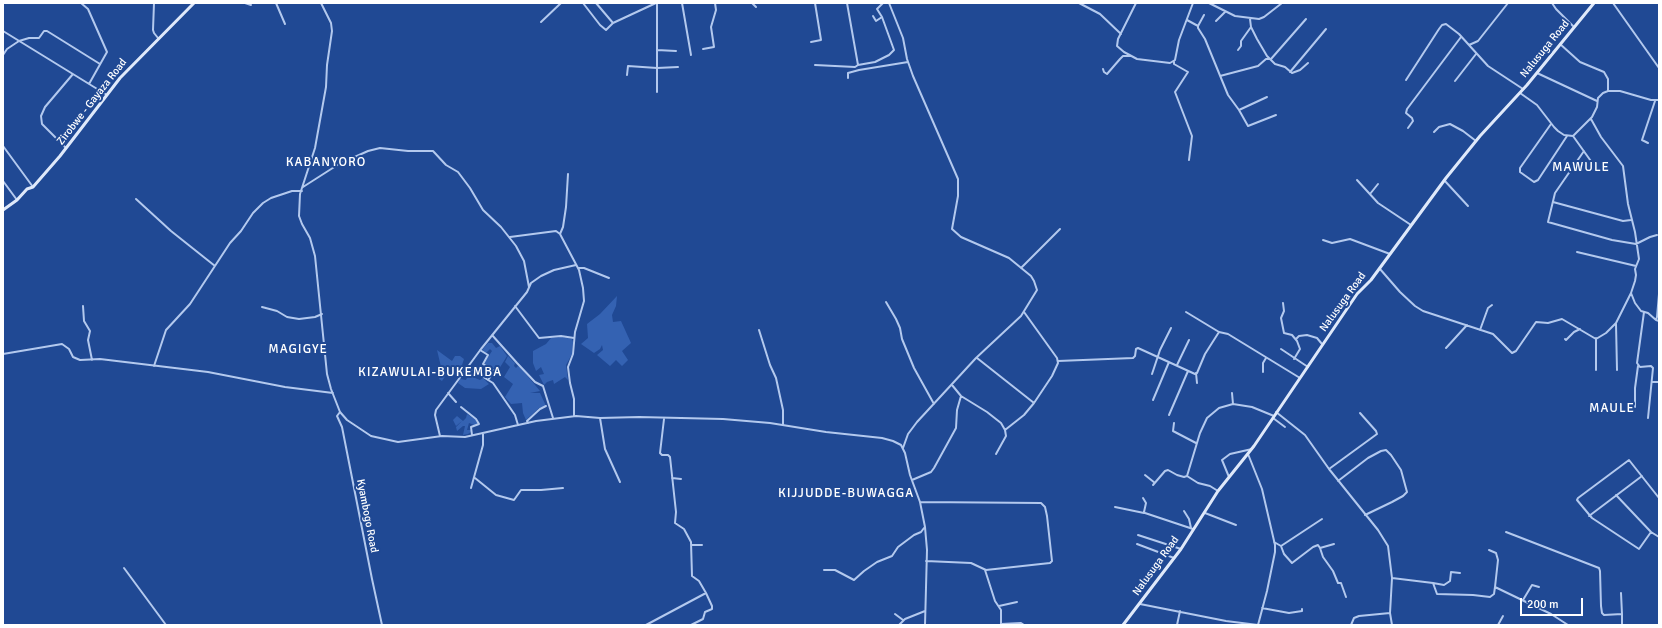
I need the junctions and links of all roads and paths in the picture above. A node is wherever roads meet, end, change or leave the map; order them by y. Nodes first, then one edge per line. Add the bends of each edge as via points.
1 (81, 3) edge
2 (154, 3) edge
3 (194, 3) edge
4 (235, 3) edge
5 (244, 3) edge
6 (276, 3) edge
7 (326, 3) edge
8 (561, 3) edge
9 (583, 3) edge
10 (596, 3) edge
11 (657, 3) edge
12 (682, 3) edge
13 (715, 3) edge
14 (752, 3) edge
15 (815, 3) edge
16 (847, 3) edge
17 (883, 3) edge
18 (889, 3) edge
19 (1079, 3) edge
20 (1136, 3) edge
21 (1192, 3) edge
22 (1209, 3) edge
23 (1282, 3) edge
24 (1508, 3) edge
25 (1552, 3) edge
26 (1594, 3) edge
27 (1613, 3) edge
28 (321, 4) edge
29 (251, 5) dead end
30 (756, 7) dead end
31 (1225, 12) junction
32 (1204, 14) dead end
33 (873, 16) dead end
34 (882, 17) junction
35 (1250, 19) junction
36 (1306, 19) dead end
37 (1187, 20) junction
38 (1216, 21) dead end
39 (541, 22) dead end
40 (612, 23) junction
41 (285, 24) dead end
42 (1198, 26) junction
43 (1251, 27) junction
44 (1574, 27) junction
45 (1326, 29) dead end
46 (3, 31) edge
47 (1121, 34) junction
48 (1462, 37) junction
49 (159, 39) junction
50 (19, 41) junction
51 (811, 42) dead end
52 (1560, 44) junction
53 (1469, 45) junction
54 (703, 49) dead end
55 (657, 50) junction
56 (1238, 50) dead end
57 (676, 51) dead end
58 (1476, 53) junction
59 (3, 55) edge
60 (691, 55) dead end
61 (1131, 56) junction
62 (1270, 60) junction
63 (908, 62) junction
64 (1174, 62) junction
65 (1308, 63) dead end
66 (100, 64) junction
67 (815, 65) dead end
68 (858, 65) junction
69 (678, 67) dead end
70 (657, 68) junction
71 (1659, 68) edge
72 (1103, 69) dead end
73 (1290, 72) junction
74 (1537, 73) junction
75 (73, 74) junction
76 (627, 74) dead end
77 (1220, 76) junction
78 (848, 78) dead end
79 (1406, 80) dead end
80 (1455, 81) dead end
81 (89, 84) junction
82 (1524, 89) junction
83 (1608, 91) junction
84 (657, 92) dead end
85 (1520, 93) junction
86 (107, 95) junction
87 (1267, 97) dead end
88 (1659, 100) edge
89 (1597, 101) junction
90 (1655, 101) junction
91 (1238, 110) junction
92 (1276, 115) dead end
93 (1591, 119) junction
94 (1551, 124) junction
95 (1408, 128) dead end
96 (1434, 132) dead end
97 (1568, 135) junction
98 (1573, 136) junction
99 (1476, 141) junction
100 (1648, 143) dead end
101 (3, 146) edge
102 (66, 148) junction
103 (1584, 151) junction
104 (1189, 160) dead end
105 (1593, 164) dead end
106 (568, 174) dead end
107 (1357, 180) dead end
108 (1444, 180) junction
109 (3, 182) edge
110 (1378, 184) dead end
111 (33, 187) junction
112 (303, 187) junction
113 (302, 191) junction
114 (1370, 194) junction
115 (136, 199) dead end
116 (17, 200) junction
117 (1552, 202) junction
118 (1468, 206) dead end
119 (3, 210) edge
120 (1631, 220) junction
121 (1411, 225) junction
122 (1060, 229) dead end
123 (560, 234) junction
124 (1657, 235) dead end
125 (510, 237) junction
126 (1323, 240) dead end
127 (1636, 244) junction
128 (1577, 252) dead end
129 (1390, 254) junction
130 (576, 265) junction
131 (215, 266) junction
132 (1636, 266) junction
133 (578, 268) junction
134 (1021, 268) junction
135 (1379, 268) junction
136 (610, 278) dead end
137 (529, 287) junction
138 (1631, 292) junction
139 (1659, 294) edge
140 (886, 302) dead end
141 (1283, 302) dead end
142 (1492, 305) dead end
143 (83, 306) dead end
144 (515, 306) junction
145 (262, 307) dead end
146 (1024, 312) junction
147 (1186, 312) dead end
148 (1644, 312) junction
149 (322, 314) junction
150 (1656, 320) junction
151 (1659, 321) edge
152 (1616, 323) junction
153 (1467, 325) junction
154 (1171, 328) dead end
155 (1580, 329) junction
156 (759, 330) dead end
157 (1480, 330) junction
158 (1219, 332) junction
159 (492, 335) junction
160 (574, 338) junction
161 (1596, 338) junction
162 (1296, 339) junction
163 (1565, 339) dead end
164 (1189, 340) dead end
165 (1323, 344) junction
166 (1446, 348) dead end
167 (1281, 349) dead end
168 (480, 350) junction
169 (3, 354) edge
170 (1159, 357) junction
171 (976, 358) junction
172 (1266, 358) junction
173 (1294, 359) junction
174 (92, 360) junction
175 (1058, 361) junction
176 (1169, 362) junction
177 (154, 366) junction
178 (1177, 366) junction
179 (1638, 366) junction
180 (467, 367) junction
181 (1308, 367) junction
182 (1596, 370) dead end
183 (1617, 370) dead end
184 (1188, 371) junction
185 (1263, 372) dead end
186 (1196, 373) junction
187 (1152, 374) dead end
188 (1301, 378) junction
189 (488, 380) junction
190 (1652, 382) junction
191 (1659, 382) edge
192 (1197, 384) dead end
193 (952, 385) junction
194 (333, 393) junction
195 (448, 393) junction
196 (1232, 393) dead end
197 (961, 396) junction
198 (1153, 400) dead end
199 (456, 402) dead end
200 (1034, 403) junction
201 (934, 404) junction
202 (1233, 404) junction
203 (546, 406) dead end
204 (461, 407) dead end
205 (1635, 407) dead end
206 (340, 412) junction
207 (1360, 413) dead end
208 (1169, 415) dead end
209 (1274, 415) junction
210 (574, 416) junction
211 (600, 418) junction
212 (1648, 418) dead end
213 (553, 419) junction
214 (664, 419) junction
215 (528, 423) junction
216 (1174, 423) dead end
217 (518, 425) junction
218 (783, 425) junction
219 (1285, 427) dead end
220 (1005, 430) junction
221 (483, 434) junction
222 (440, 436) junction
223 (472, 436) junction
224 (906, 440) junction
225 (899, 444) junction
226 (1196, 444) junction
227 (903, 448) junction
228 (1252, 449) junction
229 (996, 454) dead end
230 (1248, 454) junction
231 (1329, 469) junction
232 (1145, 475) dead end
233 (1187, 476) junction
234 (1642, 476) junction
235 (475, 478) junction
236 (672, 478) junction
237 (1229, 478) junction
238 (681, 479) dead end
239 (912, 480) junction
240 (1338, 481) junction
241 (620, 482) dead end
242 (1155, 482) junction
243 (1153, 485) dead end
244 (471, 488) dead end
245 (563, 488) dead end
246 (1218, 491) junction
247 (1616, 495) junction
248 (1143, 498) dead end
249 (1659, 498) edge
250 (920, 502) junction
251 (1115, 507) dead end
252 (1184, 511) dead end
253 (1205, 512) junction
254 (1146, 513) junction
255 (1364, 515) junction
256 (1589, 516) junction
257 (1322, 519) dead end
258 (1236, 525) dead end
259 (925, 527) junction
260 (1192, 528) junction
261 (1506, 532) dead end
262 (1651, 532) junction
263 (1138, 535) dead end
264 (1659, 537) edge
265 (1274, 542) junction
266 (1137, 544) dead end
267 (1334, 544) dead end
268 (692, 545) junction
269 (702, 545) dead end
270 (1280, 546) junction
271 (1320, 548) junction
272 (1181, 549) junction
273 (1489, 550) dead end
274 (1174, 558) junction
275 (926, 561) junction
276 (124, 568) dead end
277 (984, 569) junction
278 (824, 570) dead end
279 (1460, 573) dead end
280 (1392, 578) junction
281 (1433, 583) junction
282 (1495, 587) junction
283 (1539, 587) dead end
284 (1621, 592) dead end
285 (706, 593) junction
286 (1346, 597) dead end
287 (1523, 600) junction
288 (1017, 602) dead end
289 (1140, 604) junction
290 (999, 606) junction
291 (1262, 608) junction
292 (1302, 609) dead end
293 (925, 611) junction
294 (1180, 611) junction
295 (1390, 613) junction
296 (895, 614) dead end
297 (1622, 614) junction
298 (1503, 616) dead end
299 (903, 620) junction
300 (650, 624) edge
301 (1001, 624) edge
302 (166, 625) edge
303 (382, 625) edge
304 (646, 625) edge
305 (691, 625) edge
306 (900, 625) edge
307 (925, 625) edge
308 (1024, 625) edge
309 (1124, 625) edge
310 (1177, 625) edge
311 (1258, 625) edge
312 (1351, 625) edge
313 (1392, 625) edge
314 (1498, 625) edge
315 (1568, 625) edge
316 (1622, 625) edge

1 - 66 street via 88,8 107,52
2 - 49 street via 153,30
3 - 49 street, Zirobwe - Gayaza Road
4 - 5 street
5 - 29 street
6 - 41 street
7 - 28 street
8 - 39 street
9 - 40 street via 604,30
10 - 40 street
11 - 40 street
11 - 55 street
12 - 60 street
13 - 54 street via 716,10 711,27 714,47
14 - 30 street
15 - 51 street via 821,40
16 - 68 street
17 - 34 street via 877,9
18 - 63 street via 903,38
19 - 47 street via 1100,14
20 - 47 street
21 - 37 street
22 - 31 street
23 - 35 street via 1264,17
24 - 53 street via 1478,41
25 - 44 street
26 - 44 street, Nalusuga Road
27 - 71 street
28 - 112 street via 331,23 332,31 326,87 315,148
31 - 35 street
31 - 38 street
32 - 42 street
33 - 34 street via 876,20
34 - 68 street via 894,50 875,62
35 - 43 street
36 - 62 street
37 - 42 street
37 - 64 street
42 - 77 street
43 - 56 street
43 - 62 street
44 - 52 street, Nalusuga Road
45 - 73 street
46 - 50 street
47 - 61 street via 1117,46
48 - 53 street
48 - 79 street via 1447,25 1442,25
48 - 95 street via 1407,108 1406,113 1413,121
49 - 86 street, Zirobwe - Gayaza Road via 133,62
50 - 59 street
50 - 66 street via 39,38 47,31
50 - 75 street
52 - 74 street, Nalusuga Road
52 - 83 street via 1580,62 1604,72 1608,79
53 - 58 street
55 - 57 street
55 - 70 street
58 - 80 street
58 - 82 street via 1488,66
61 - 64 street via 1146,61
61 - 72 street via 1123,56 1107,74
62 - 73 street
62 - 77 street via 1266,59 1258,66
63 - 78 street via 848,73
63 - 134 street via 958,179 952,230 961,237 1004,254
64 - 104 street via 1188,72 1175,92 1192,136
65 - 73 street via 1292,74
66 - 81 street
67 - 68 street
69 - 70 street
70 - 76 street via 628,66
70 - 84 street
74 - 82 street, Nalusuga Road
74 - 89 street
75 - 81 street
75 - 102 street via 45,107 41,116 42,124
77 - 91 street
81 - 86 street
82 - 85 street, Nalusuga Road
83 - 89 street via 1600,95
83 - 90 street via 1624,92
85 - 94 street via 1537,105
85 - 99 street, Nalusuga Road
86 - 102 street, Zirobwe - Gayaza Road
87 - 91 street
88 - 90 street
89 - 93 street
90 - 100 street via 1642,140
91 - 92 street via 1248,126
93 - 98 street
93 - 120 street via 1623,166
94 - 97 street via 1558,131
94 - 97 street via 1520,168 1520,172 1534,182 1538,180
96 - 99 street via 1439,127 1450,124
97 - 98 street
98 - 103 street
99 - 108 street, Nalusuga Road
101 - 111 street
102 - 111 street, Zirobwe - Gayaza Road
103 - 105 street
103 - 117 street via 1555,193
106 - 123 street via 566,207
107 - 114 street
108 - 118 street
108 - 121 street, Nalusuga Road
109 - 116 street
110 - 114 street
111 - 116 street, Zirobwe - Gayaza Road via 27,189
112 - 113 street
112 - 125 street via 339,164 368,151 380,148 430,150 458,172 483,210
113 - 131 street via 292,190 263,203 230,243
113 - 149 street via 300,216 313,247
114 - 121 street via 1383,207
115 - 131 street
116 - 119 street, Zirobwe - Gayaza Road
117 - 120 street via 1623,221
117 - 127 street via 1548,219 1550,224
120 - 127 street
121 - 129 street, Nalusuga Road
122 - 134 street
123 - 125 street via 553,231
123 - 130 street
124 - 127 street
125 - 137 street via 523,258
126 - 129 street via 1332,243 1350,239
127 - 132 street via 1639,259
128 - 132 street
129 - 135 street, Nalusuga Road
130 - 133 street
130 - 137 street via 562,267 541,276
131 - 177 street via 190,304 166,330
132 - 138 street
133 - 136 street
133 - 160 street via 584,301
134 - 146 street via 1034,281 1037,290
135 - 153 street via 1408,300 1422,311
135 - 165 street, Nalusuga Road via 1357,294
137 - 144 street
138 - 148 street via 1635,303
138 - 152 street
139 - 150 street
140 - 201 street via 900,328 914,368
141 - 162 street via 1284,311 1281,318 1284,333
142 - 157 street via 1488,308
143 - 174 street via 84,321 90,331 88,340
144 - 159 street
144 - 160 street via 539,338
145 - 149 street via 298,319
146 - 171 street
146 - 175 street
147 - 158 street
148 - 150 street
148 - 179 street
149 - 194 street via 327,374
150 - 151 street
152 - 161 street
152 - 183 street
153 - 157 street
153 - 166 street
154 - 170 street
155 - 157 street via 1562,319 1536,322 1513,353 1496,335
155 - 161 street
155 - 163 street
156 - 218 street via 776,378 783,410
158 - 172 street via 1228,334
158 - 186 street
159 - 168 street
159 - 213 street via 535,382 543,386
160 - 210 street via 574,354 568,367 574,399
161 - 182 street
162 - 165 street via 1308,335 1317,338
162 - 173 street via 1300,349
164 - 178 street
165 - 181 street, Nalusuga Road
167 - 173 street
168 - 180 street
168 - 189 street via 488,355 483,364 494,373
169 - 174 street via 62,344 69,349 75,359
170 - 175 street via 1137,348 1136,356 1133,358
170 - 176 street
170 - 187 street
171 - 193 street
171 - 200 street
172 - 185 street
172 - 188 street
173 - 181 street
174 - 177 street
175 - 200 street via 1052,376
176 - 178 street
176 - 198 street
177 - 194 street via 208,372 285,387
178 - 184 street
179 - 190 street via 1652,366
179 - 205 street
180 - 189 street
180 - 195 street
181 - 188 street, Nalusuga Road
184 - 186 street
184 - 208 street
186 - 192 street
188 - 209 street, Nalusuga Road
189 - 217 street via 493,383 509,406
190 - 191 street
190 - 212 street
193 - 197 street
193 - 201 street
194 - 206 street
195 - 199 street
195 - 222 street via 435,413
196 - 202 street
197 - 220 street via 998,421
197 - 239 street via 956,428 934,468 931,472
200 - 220 street
201 - 224 street via 917,422
202 - 209 street via 1252,407
202 - 226 street via 1219,408 1207,418
203 - 215 street via 527,421
204 - 223 street via 479,424 471,427
206 - 222 street via 358,429 382,440 398,442
206 - 303 street, Kyambogo Road via 337,416 342,427
207 - 231 street via 1377,434
209 - 219 street
209 - 228 street, Nalusuga Road
209 - 231 street via 1304,435
210 - 211 street
210 - 213 street
211 - 214 street
211 - 241 street via 605,449
213 - 215 street
214 - 218 street via 723,419
214 - 236 street via 660,453 670,457
215 - 217 street
216 - 226 street via 1173,431
217 - 221 street
218 - 225 street via 882,438
220 - 229 street
221 - 223 street
221 - 235 street
222 - 223 street
224 - 225 street
224 - 227 street
225 - 227 street
226 - 233 street
227 - 239 street
228 - 230 street, Nalusuga Road
228 - 237 street via 1230,454 1222,460
230 - 237 street, Nalusuga Road
230 - 265 street via 1262,489
231 - 240 street
232 - 242 street
233 - 242 street via 1168,470
233 - 246 street
234 - 247 street
234 - 249 street
234 - 256 street via 1628,460 1578,498 1578,502
235 - 244 street
235 - 245 street via 496,495 514,500 521,490
236 - 238 street
236 - 268 street via 675,522 684,529
237 - 246 street, Nalusuga Road
239 - 250 street
240 - 255 street
240 - 255 street via 1381,451 1386,450 1391,454 1402,470 1407,492
242 - 243 street
246 - 253 street, Nalusuga Road
247 - 256 street
247 - 262 street
248 - 254 street
250 - 259 street
250 - 277 street via 1044,505 1048,516 1051,562
251 - 254 street
252 - 260 street
253 - 258 street
253 - 260 street, Nalusuga Road
254 - 260 street
255 - 280 street via 1388,546
256 - 262 street via 1639,549
257 - 270 street
259 - 275 street
259 - 278 street via 898,547 892,556 877,562 854,580 835,570
260 - 272 street, Nalusuga Road
261 - 297 street via 1599,568 1602,613
262 - 264 street
263 - 272 street
265 - 270 street
265 - 291 street via 1274,556
266 - 274 street
267 - 271 street
268 - 269 street
268 - 285 street via 692,576 699,581
270 - 271 street via 1292,563 1313,547 1318,545
271 - 286 street via 1323,557 1341,583
272 - 274 street, Nalusuga Road
273 - 282 street via 1496,553 1498,560
274 - 289 street, Nalusuga Road
275 - 277 street via 972,563
275 - 293 street
276 - 302 street
277 - 290 street
279 - 281 street via 1451,572 1450,581 1444,585
280 - 281 street
280 - 295 street
281 - 282 street via 1437,594 1483,597 1492,596
282 - 287 street
283 - 287 street via 1532,585
284 - 297 street
285 - 300 street
285 - 305 street via 712,609 705,612 703,620
287 - 315 street
288 - 290 street
289 - 294 street
289 - 309 street, Nalusuga Road
290 - 301 street
291 - 292 street via 1289,613
291 - 311 street
293 - 299 street
293 - 307 street
294 - 310 street
294 - 311 street
295 - 312 street via 1359,616 1354,618
295 - 313 street
296 - 299 street
297 - 316 street
298 - 314 street
299 - 306 street
300 - 304 street
301 - 308 street

